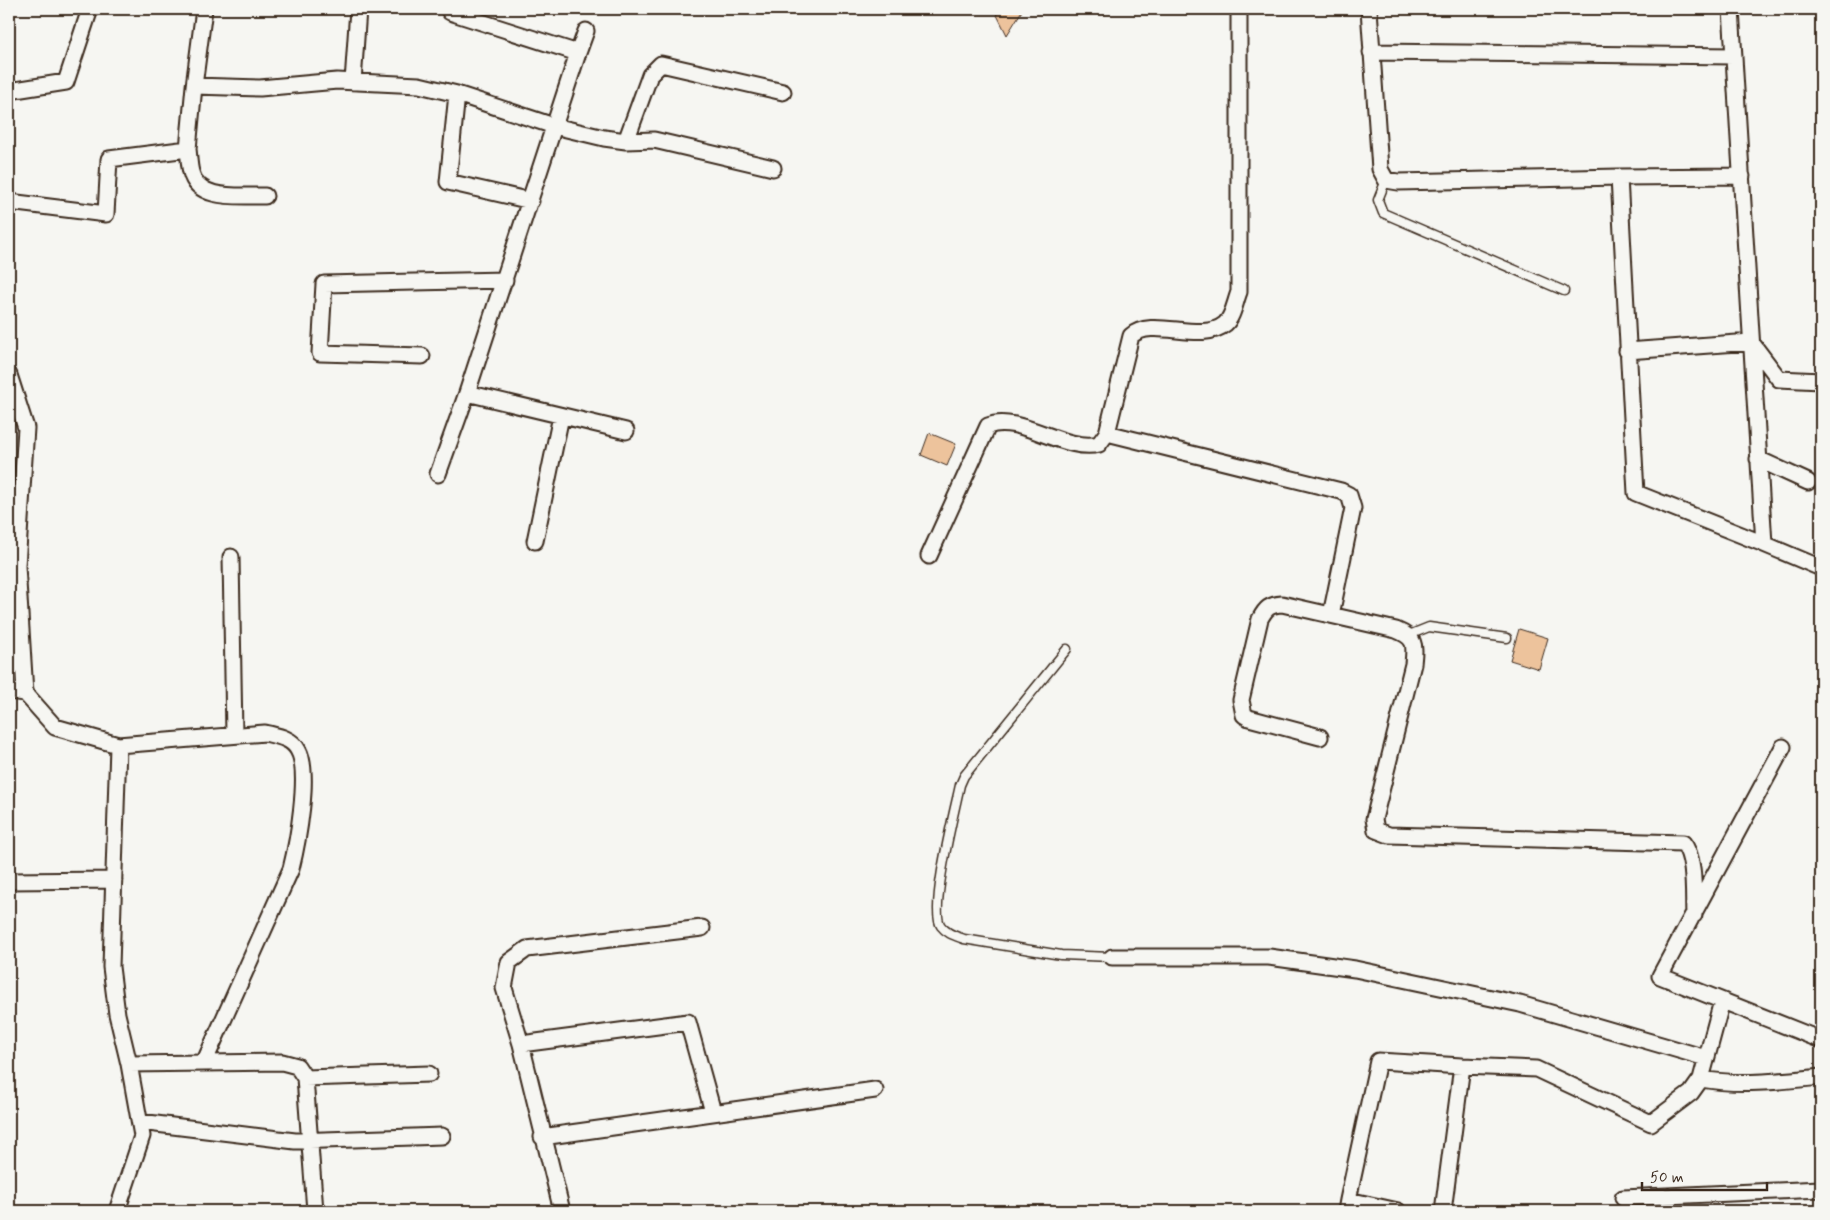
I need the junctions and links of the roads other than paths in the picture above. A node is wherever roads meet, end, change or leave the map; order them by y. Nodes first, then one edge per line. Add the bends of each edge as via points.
1 (90, 9) edge
2 (204, 9) edge
3 (358, 9) edge
4 (1238, 9) edge
5 (1369, 9) edge
6 (1731, 9) edge
7 (450, 12) dead end
8 (586, 31) dead end
9 (1371, 52) junction
10 (578, 53) junction
11 (1734, 56) junction
12 (353, 82) junction
13 (194, 86) junction
14 (9, 92) edge
15 (782, 92) dead end
16 (457, 94) junction
17 (554, 126) junction
18 (626, 140) junction
19 (188, 149) junction
20 (773, 168) dead end
21 (1742, 176) junction
22 (1619, 177) junction
23 (1386, 180) junction
24 (265, 196) dead end
25 (531, 201) junction
26 (9, 202) edge
27 (505, 280) junction
28 (1564, 291) dead end
29 (1751, 342) junction
30 (1627, 351) junction
31 (422, 356) dead end
32 (9, 375) edge
33 (1821, 381) edge
34 (467, 393) junction
35 (561, 416) junction
36 (626, 431) dead end
37 (1108, 433) junction
38 (1758, 459) junction
39 (438, 474) dead end
40 (1808, 482) dead end
41 (535, 541) dead end
42 (1764, 544) junction
43 (929, 556) dead end
44 (230, 557) dead end
45 (1821, 568) edge
46 (1331, 615) junction
47 (1409, 635) junction
48 (1507, 638) dead end
49 (1067, 649) dead end
50 (9, 691) edge
51 (25, 693) junction
52 (234, 735) junction
53 (1320, 737) dead end
54 (118, 745) junction
55 (1783, 747) dead end
56 (114, 880) junction
57 (9, 881) edge
58 (1694, 915) junction
59 (702, 928) dead end
60 (1112, 957) joint
61 (1722, 1000) junction
62 (1821, 1040) edge
63 (521, 1044) junction
64 (1706, 1058) junction
65 (204, 1063) junction
66 (129, 1064) junction
67 (1462, 1066) junction
68 (429, 1074) dead end
69 (1821, 1077) edge
70 (305, 1078) junction
71 (1701, 1078) junction
72 (875, 1090) dead end
73 (713, 1112) junction
74 (140, 1122) junction
75 (442, 1136) dead end
76 (542, 1137) junction
77 (310, 1139) junction
78 (1821, 1189) edge
79 (1623, 1198) dead end
80 (1347, 1206) edge
81 (117, 1211) edge
82 (315, 1211) edge
83 (562, 1211) edge
84 (1398, 1211) edge
85 (1443, 1211) edge

1 - 14 street via 66,82
2 - 13 street
3 - 12 street
4 - 37 street via 1238,292 1228,320 1213,330 1136,330 1131,336
5 - 9 street
6 - 11 street
7 - 10 street
8 - 10 street
9 - 11 street
9 - 23 street via 1380,169
10 - 17 street
11 - 21 street
12 - 13 street via 260,88
12 - 16 street via 419,85
13 - 19 street
15 - 18 street via 661,64 650,75
16 - 17 street
16 - 25 street via 448,182
17 - 18 street
17 - 25 street
18 - 20 street via 654,140
19 - 24 street via 191,174 199,187 210,194
19 - 26 street via 109,159 106,214
21 - 22 street
21 - 29 street
22 - 23 street
22 - 30 street
23 - 28 lane via 1378,200 1383,213
25 - 27 street
27 - 31 street via 324,284 320,353
27 - 34 street
29 - 30 street
29 - 33 street via 1779,379
29 - 38 street
30 - 42 street via 1636,493
32 - 51 street via 26,428 17,566
34 - 35 street
34 - 39 street
35 - 36 street
35 - 41 street
37 - 43 street via 1099,444 1092,446 1004,423 988,426
37 - 46 street via 1349,495 1353,508
38 - 40 street
38 - 42 street
42 - 45 street
44 - 52 street
46 - 47 street
46 - 53 street via 1282,604 1266,608 1260,619 1241,700 1244,715 1248,718
47 - 48 lane via 1428,626
47 - 58 street via 1414,642 1413,664 1374,819 1376,830 1389,834 1676,841 1683,843 1689,854
49 - 60 lane via 964,776 942,875 937,916 940,926 964,939 1061,955
50 - 51 street
51 - 54 street via 56,727
52 - 54 street
52 - 65 street via 265,733 281,736 299,750 302,764 299,836 291,870
54 - 56 street
55 - 58 street
56 - 57 street
56 - 66 street via 111,967 117,1014
58 - 61 street via 1660,976
59 - 63 street via 527,949 509,962 504,988
60 - 64 street via 1269,957 1355,970 1520,1004
61 - 62 street
61 - 64 street
63 - 73 street via 688,1022
63 - 76 street
64 - 71 street
65 - 66 street
65 - 70 street via 282,1062 297,1066
66 - 74 street
67 - 71 street via 1536,1069 1651,1123 1691,1093
67 - 80 street via 1378,1060
67 - 85 street
68 - 70 street
69 - 71 street via 1777,1082 1718,1082
70 - 77 street
72 - 73 street
73 - 76 street
74 - 77 street via 295,1141
74 - 81 street via 142,1136
75 - 77 street
76 - 83 street
77 - 82 street
78 - 79 street
80 - 84 street

